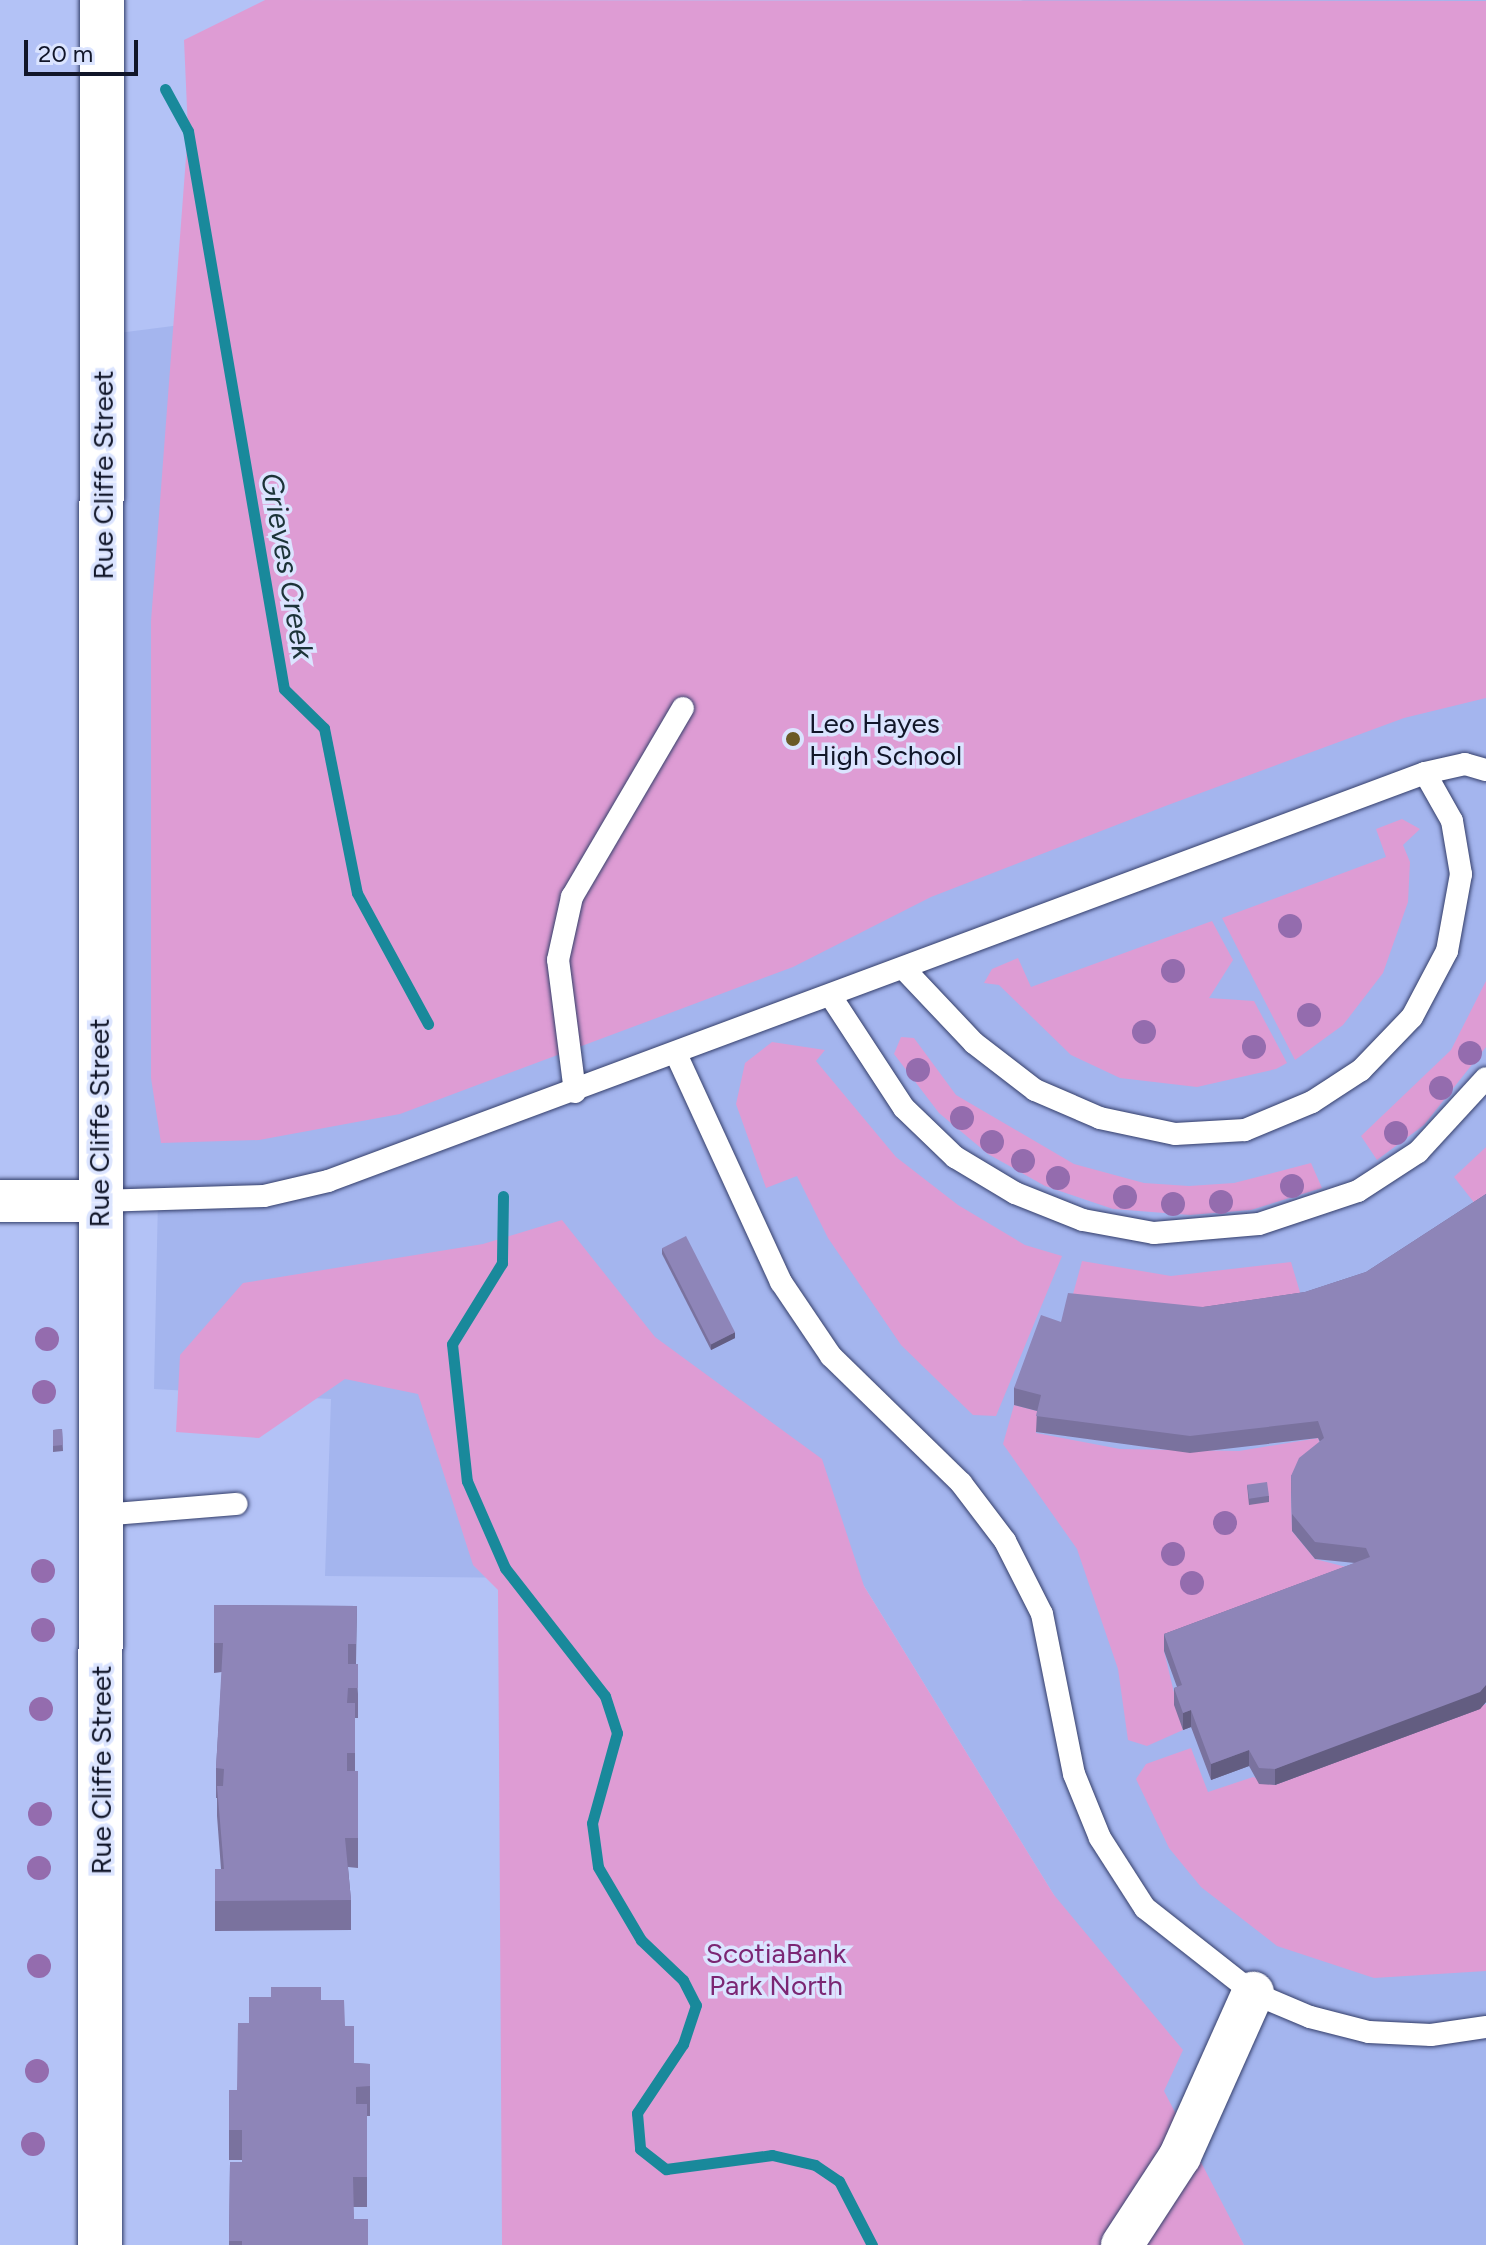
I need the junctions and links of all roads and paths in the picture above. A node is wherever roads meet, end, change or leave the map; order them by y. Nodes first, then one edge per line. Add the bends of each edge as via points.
1 (102, 0) edge
2 (683, 708) dead end
3 (1486, 770) edge
4 (1425, 773) junction
5 (903, 968) junction
6 (830, 995) junction
7 (677, 1056) junction
8 (1486, 1078) edge
9 (575, 1092) junction
10 (0, 1201) edge
11 (98, 1201) junction
12 (237, 1504) dead end
13 (102, 1515) junction
14 (1253, 1993) junction
15 (1486, 2027) edge
16 (100, 2245) edge
17 (1122, 2245) edge

1 - 11 main road, Rue Cliffe Street
2 - 9 lane via 572,897 558,960
3 - 4 lane via 1465,764
4 - 5 lane
4 - 5 lane via 1452,821 1461,874 1447,951 1412,1017 1361,1070 1312,1102 1245,1130 1175,1134 1100,1118 1035,1090 974,1043
5 - 6 lane
6 - 7 lane
6 - 8 lane via 904,1108 955,1157 1015,1193 1083,1220 1154,1233 1259,1224 1358,1191 1418,1152
7 - 9 lane
7 - 14 lane via 781,1282 831,1356 961,1483 1005,1541 1042,1614 1074,1774 1100,1838 1145,1908
9 - 11 lane via 315,1184 264,1196
10 - 11 street
11 - 13 main road, Rue Cliffe Street
12 - 13 lane
13 - 16 main road, Rue Cliffe Street
14 - 15 lane via 1369,2032 1431,2035
14 - 17 street via 1180,2156

